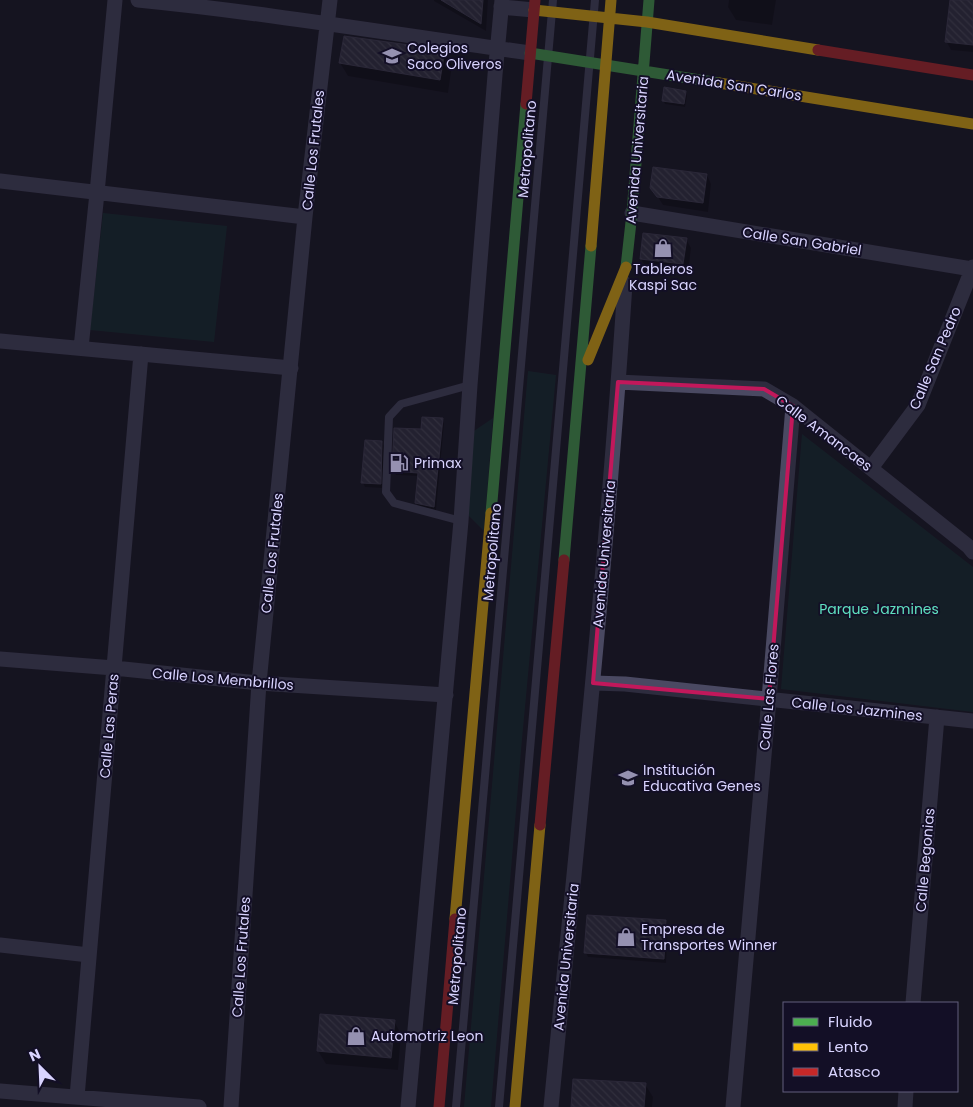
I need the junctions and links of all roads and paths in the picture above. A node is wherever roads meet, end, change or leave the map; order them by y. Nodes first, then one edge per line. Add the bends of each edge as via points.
1 (115, 0) edge
2 (138, 0) edge
3 (330, 0) edge
4 (553, 0) edge
5 (595, 0) edge
6 (611, 0) edge
7 (649, 0) edge
8 (502, 4) edge
9 (534, 5) edge
10 (552, 12) junction
11 (594, 16) junction
12 (609, 18) junction
13 (647, 22) junction
14 (327, 23) junction
15 (497, 48) junction
16 (530, 53) junction
17 (548, 56) junction
18 (590, 62) junction
19 (605, 64) junction
20 (643, 70) junction
21 (973, 75) edge
22 (973, 124) edge
23 (0, 181) edge
24 (98, 192) junction
25 (632, 213) junction
26 (305, 217) junction
27 (626, 267) junction
28 (972, 268) edge
29 (0, 341) edge
30 (81, 348) junction
31 (140, 354) junction
32 (290, 368) junction
33 (580, 380) junction
34 (618, 382) junction
35 (470, 385) junction
36 (794, 406) junction
37 (871, 468) junction
38 (461, 521) junction
39 (973, 552) edge
40 (0, 659) edge
41 (114, 668) junction
42 (259, 683) junction
43 (593, 683) junction
44 (446, 695) junction
45 (769, 700) junction
46 (937, 717) junction
47 (973, 721) edge
48 (0, 945) edge
49 (89, 954) junction
50 (913, 1002) edge
51 (0, 1091) edge
52 (906, 1092) edge
53 (77, 1097) junction
54 (199, 1107) edge
55 (231, 1107) edge
56 (408, 1107) edge
57 (439, 1107) edge
58 (456, 1107) edge
59 (499, 1107) edge
60 (515, 1107) edge
61 (551, 1107) edge
62 (733, 1107) edge
63 (905, 1107) edge

1 - 24 street
2 - 14 street, Avenida San Carlos
3 - 14 street, Calle Los Frutales
4 - 10 lane, Metropolitano
5 - 11 lane
6 - 12 main road
7 - 13 main road, Avenida Universitaria
8 - 9 street
8 - 15 street
9 - 10 main road
9 - 16 main road
10 - 11 main road
10 - 17 lane, Metropolitano
11 - 12 main road
11 - 18 lane
12 - 13 main road
12 - 19 main road
13 - 20 main road, Avenida Universitaria
13 - 21 main road
14 - 15 street, Avenida San Carlos
14 - 26 street, Calle Los Frutales
15 - 16 street, Avenida San Carlos
15 - 35 street
16 - 17 main road, Avenida San Carlos
16 - 57 main road
17 - 18 main road, Avenida San Carlos
17 - 58 lane, Metropolitano
18 - 19 main road, Avenida San Carlos
18 - 59 lane
19 - 20 main road, Avenida San Carlos
19 - 33 main road
20 - 22 main road, Avenida San Carlos
20 - 25 main road, Avenida Universitaria
23 - 24 street
24 - 26 street
24 - 30 street
25 - 27 main road, Avenida Universitaria
25 - 28 street, Calle San Gabriel
26 - 32 street, Calle Los Frutales
27 - 33 main road
27 - 34 street, Avenida Universitaria
28 - 37 street, Calle San Pedro via 918,405
29 - 30 street
30 - 31 street
31 - 32 street
31 - 41 street, Calle Las Peras
32 - 42 street, Calle Los Frutales
33 - 60 main road
34 - 36 street, Calle Amancaes via 764,389
34 - 43 street, Avenida Universitaria
35 - 38 street
35 - 38 lane via 402,404 389,417 386,492 390,498 394,503
36 - 37 street, Calle Amancaes
36 - 45 street, Calle Las Flores
37 - 39 street, Calle Amancaes
38 - 44 street
40 - 41 street, Calle Los Membrillos
41 - 42 street, Calle Los Membrillos
41 - 49 street, Calle Las Peras
42 - 44 street, Calle Los Membrillos
42 - 55 street, Calle Los Frutales
43 - 45 street, Calle Los Jazmines
43 - 61 street, Avenida Universitaria
44 - 56 street
45 - 46 street, Calle Los Jazmines
45 - 62 street, Calle Las Flores
46 - 47 street, Calle Los Jazmines
46 - 50 street, Calle Begonias
48 - 49 street
49 - 53 street, Calle Las Peras
51 - 53 street
52 - 63 street
53 - 54 street

